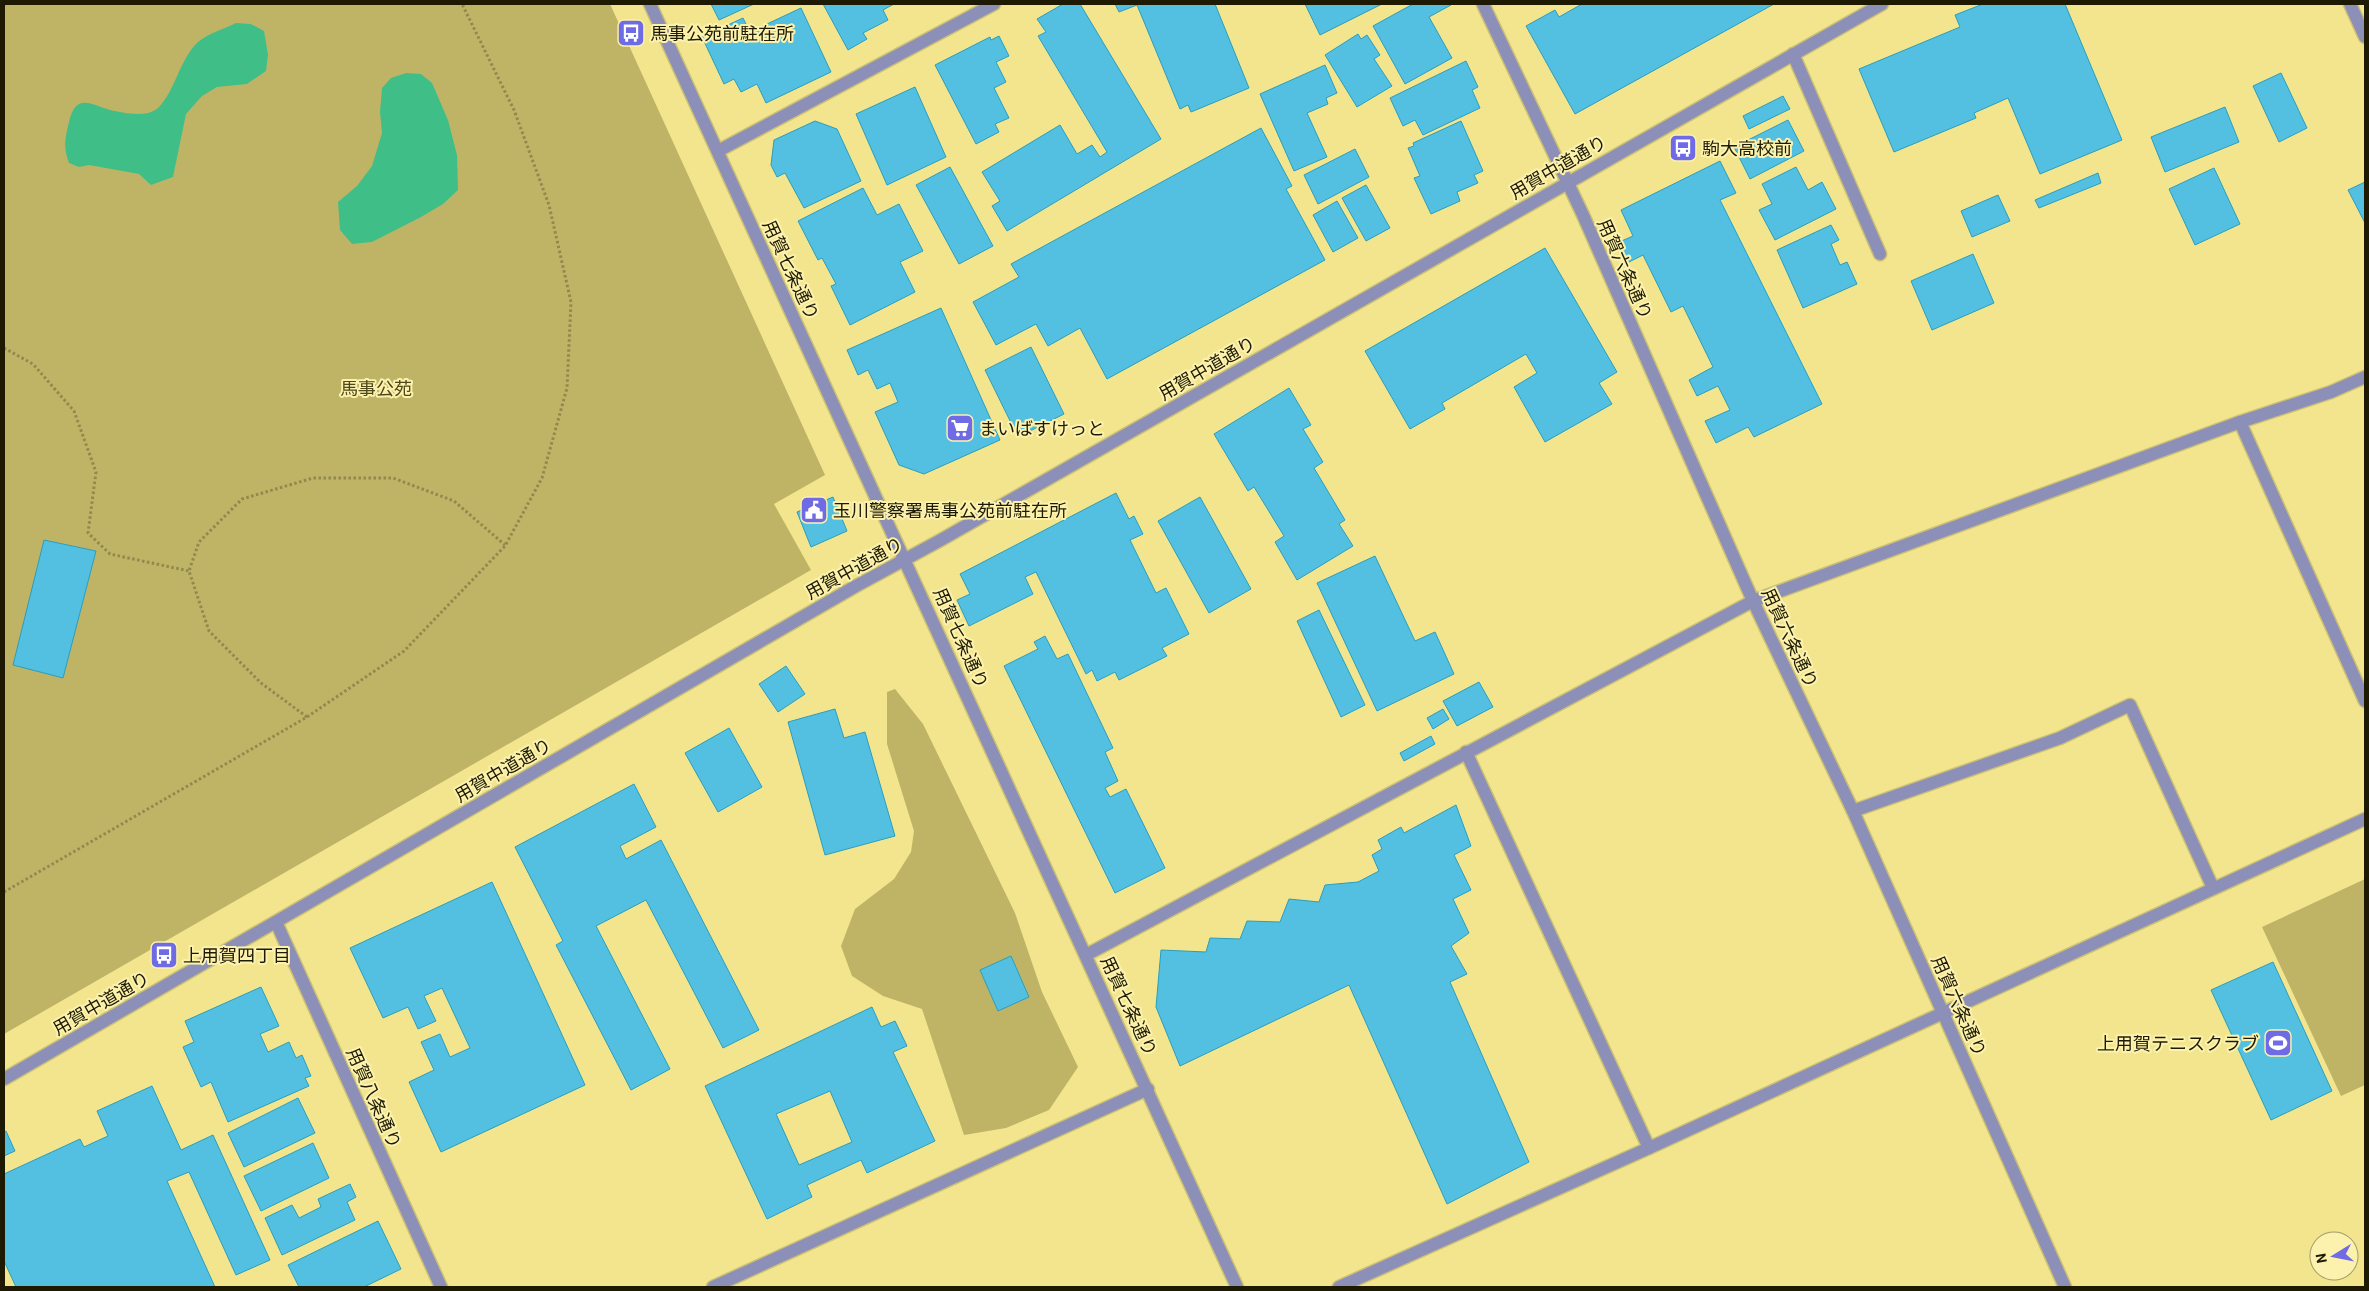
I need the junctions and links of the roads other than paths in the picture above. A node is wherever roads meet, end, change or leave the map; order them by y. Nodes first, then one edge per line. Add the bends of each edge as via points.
1 (650, 4) edge
2 (994, 4) edge
3 (1483, 4) edge
4 (1882, 4) edge
5 (2350, 4) edge
6 (2365, 37) edge
7 (1792, 54) junction
8 (718, 151) junction
9 (1568, 183) junction
10 (1880, 254) dead end
11 (2365, 377) edge
12 (2240, 422) junction
13 (906, 559) junction
14 (1753, 601) junction
15 (2365, 701) edge
16 (1466, 752) junction
17 (1853, 811) junction
18 (2365, 819) edge
19 (2213, 888) junction
20 (276, 922) junction
21 (1086, 955) junction
22 (1942, 1012) junction
23 (4, 1079) edge
24 (1148, 1089) junction
25 (1649, 1148) junction
26 (441, 1287) edge
27 (713, 1287) edge
28 (1237, 1287) edge
29 (1339, 1287) edge
30 (2065, 1287) edge

1 - 8 street, 用賀七条通り
2 - 8 street
3 - 9 street, 用賀六条通り
4 - 7 street, 用賀中道通り
5 - 6 street
7 - 9 street, 用賀中道通り
7 - 10 street
8 - 13 street, 用賀七条通り
9 - 13 street, 用賀中道通り
9 - 14 street, 用賀六条通り
11 - 12 street via 2331,392
12 - 14 street
12 - 15 street
13 - 20 street, 用賀中道通り
13 - 21 street, 用賀七条通り
14 - 16 street
14 - 17 street, 用賀六条通り
16 - 21 street
16 - 25 street
17 - 19 street via 2060,738 2130,705
17 - 22 street, 用賀六条通り
18 - 19 street
19 - 22 street
20 - 23 street, 用賀中道通り
20 - 26 street, 用賀八条通り
21 - 24 street, 用賀七条通り
22 - 25 street
22 - 30 street, 用賀六条通り
24 - 27 street
24 - 28 street, 用賀七条通り
25 - 29 street

